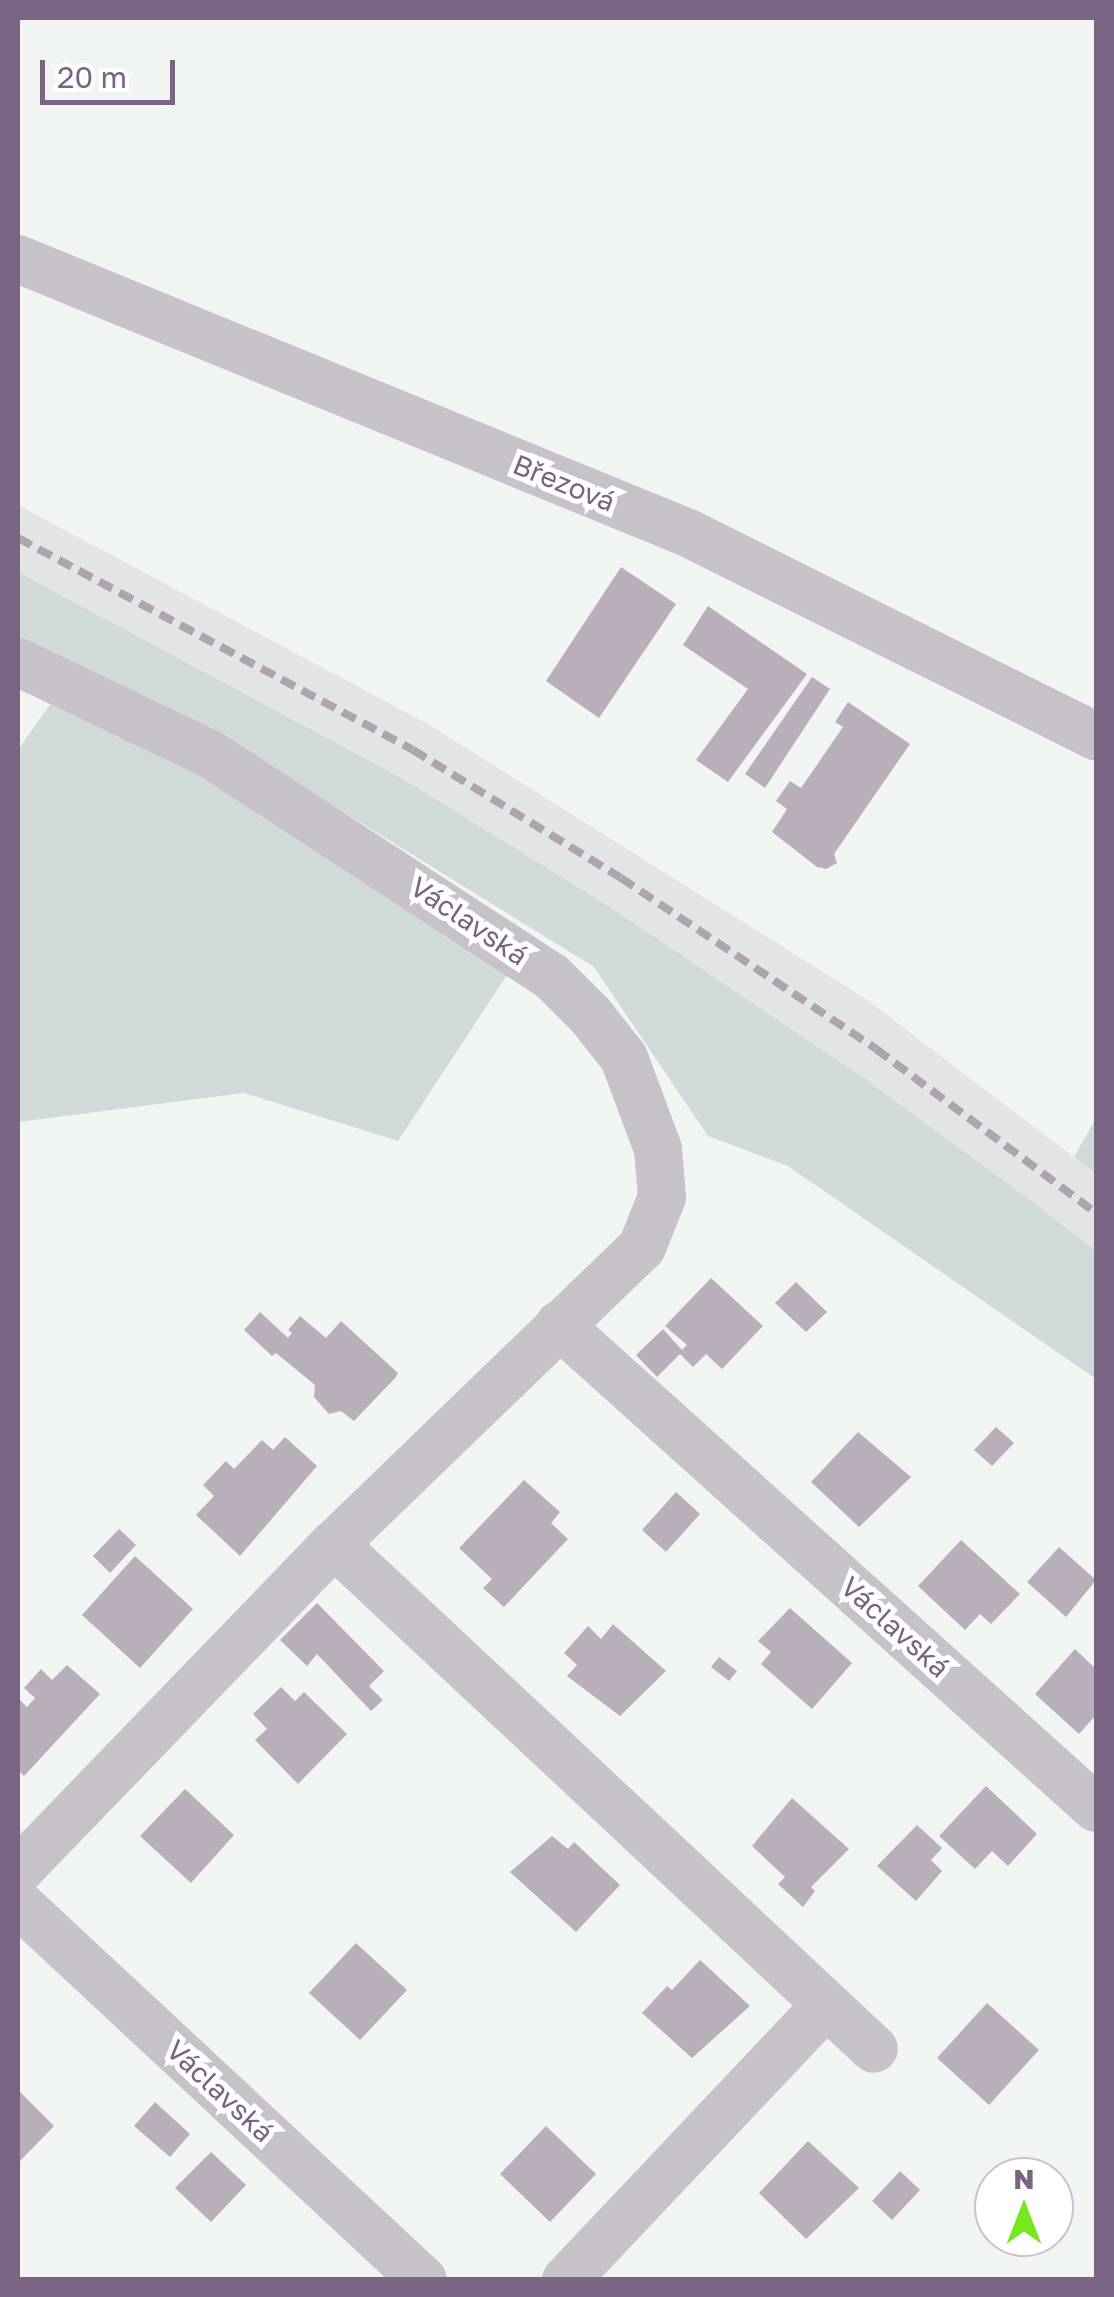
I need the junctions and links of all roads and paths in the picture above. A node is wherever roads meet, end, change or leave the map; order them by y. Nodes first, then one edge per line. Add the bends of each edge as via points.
1 (18, 259) edge
2 (18, 662) edge
3 (1096, 736) edge
4 (559, 1325) junction
5 (334, 1544) junction
6 (1096, 1808) edge
7 (18, 1871) edge
8 (18, 1903) edge
9 (826, 2005) junction
10 (874, 2049) dead end
11 (423, 2280) edge
12 (566, 2280) edge

1 - 3 street, Březová via 688,534
2 - 4 street, Václavská via 210,754 550,976 591,1016 624,1058 643,1102 658,1150 662,1197 642,1246
4 - 5 street, Václavská
4 - 6 street, Václavská
5 - 7 street, Václavská
5 - 9 street
8 - 11 street, Václavská
9 - 10 street
9 - 12 street

